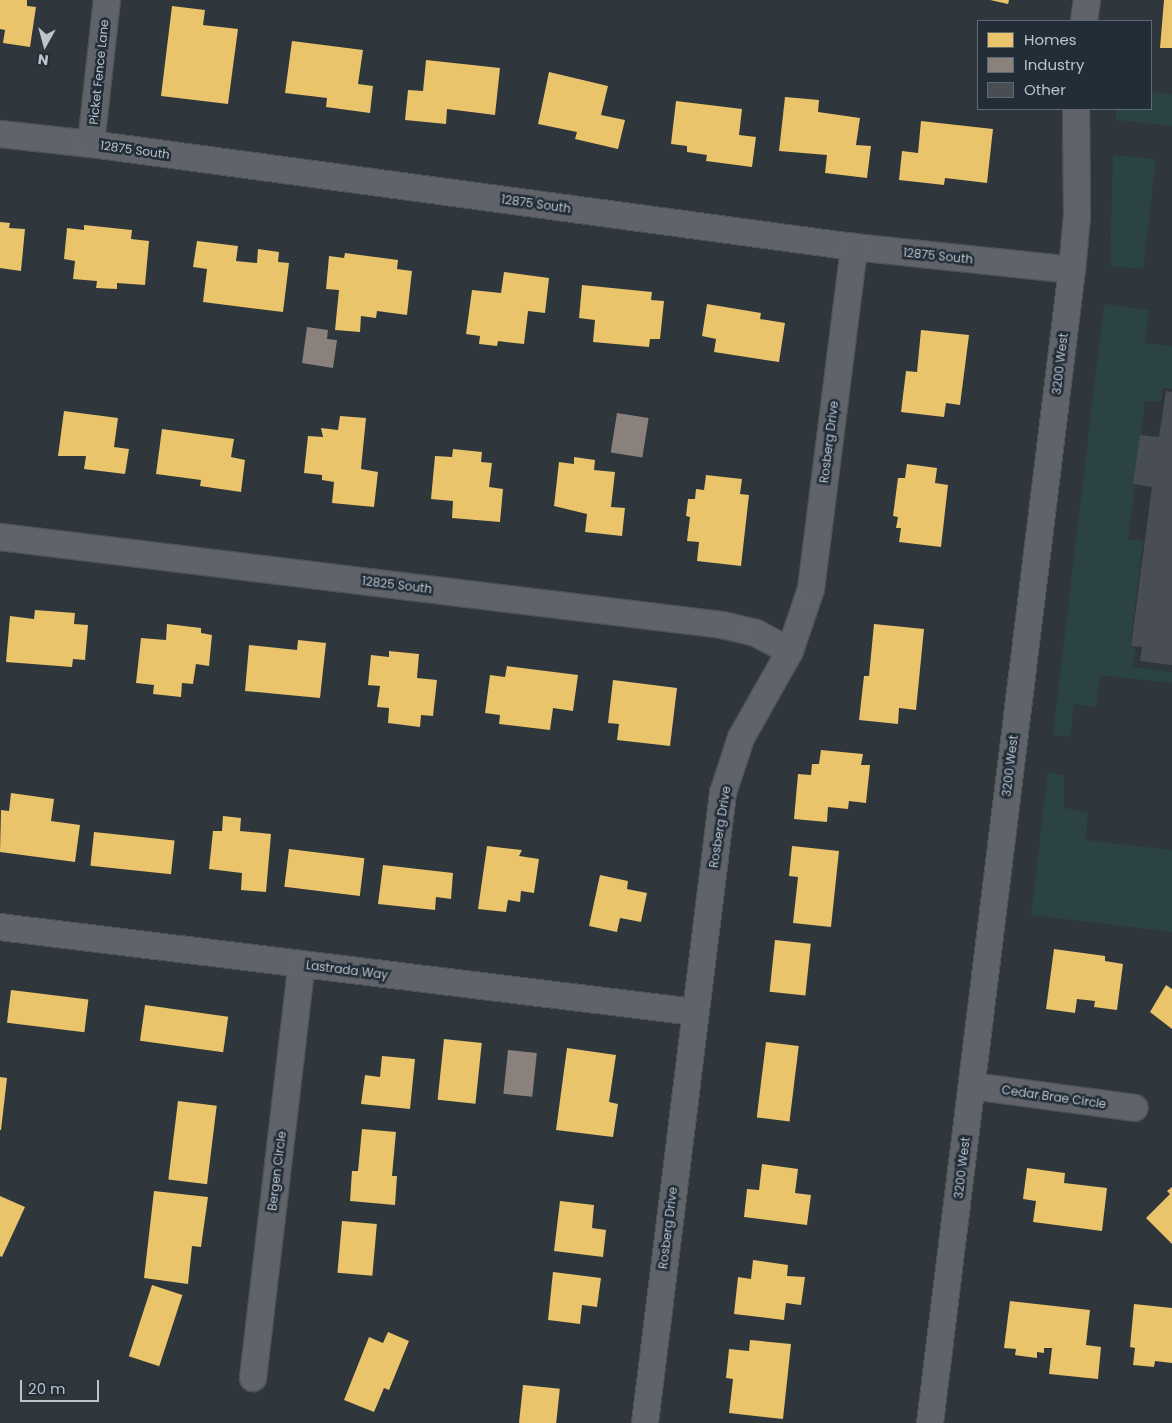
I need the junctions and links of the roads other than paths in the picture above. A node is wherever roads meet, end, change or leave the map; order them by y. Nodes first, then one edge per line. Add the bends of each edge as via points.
1 (107, 0) edge
2 (1087, 0) edge
3 (1084, 20) edge
4 (1076, 110) edge
5 (0, 134) edge
6 (92, 144) junction
7 (854, 247) junction
8 (1072, 270) junction
9 (0, 537) edge
10 (790, 650) junction
11 (0, 928) edge
12 (302, 964) junction
13 (694, 1012) junction
14 (973, 1086) junction
15 (1135, 1108) dead end
16 (253, 1378) dead end
17 (645, 1423) edge
18 (930, 1423) edge

1 - 6 street, Picket Fence Lane
2 - 3 street
4 - 8 street, 3200 West via 1077,216
5 - 6 street, 12875 South
6 - 7 street, 12875 South
7 - 8 street, 12875 South
7 - 10 street, Rosberg Drive via 811,589
8 - 14 street, 3200 West
9 - 10 street, 12825 South via 722,625 756,634
10 - 13 street, Rosberg Drive via 741,738 723,793
11 - 12 street, Lastrada Way
12 - 13 street, Lastrada Way
12 - 16 street, Bergen Circle
13 - 17 street, Rosberg Drive
14 - 15 street, Cedar Brae Circle
14 - 18 street, 3200 West

